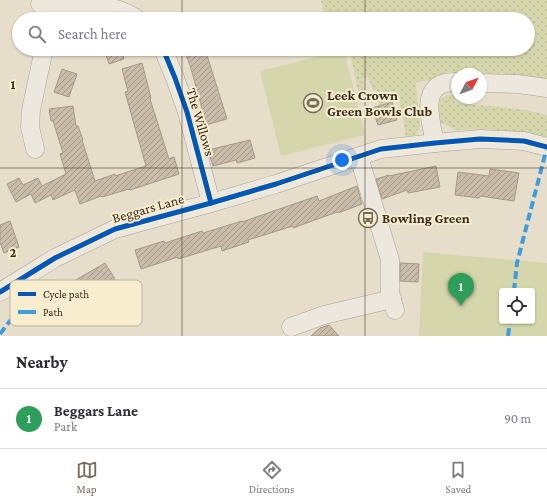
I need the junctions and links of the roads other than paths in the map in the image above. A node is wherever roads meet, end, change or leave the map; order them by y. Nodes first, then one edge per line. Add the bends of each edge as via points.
1 (48, 9) edge
2 (124, 12) edge
3 (43, 56) edge
4 (166, 56) edge
5 (451, 82) edge
6 (487, 83) edge
7 (547, 88) edge
8 (435, 142) junction
9 (547, 147) edge
10 (35, 149) dead end
11 (359, 157) junction
12 (210, 204) junction
13 (19, 280) edge
14 (10, 286) edge
15 (0, 292) edge
16 (291, 327) dead end

1 - 2 street via 100,5
3 - 10 street via 31,110 30,127
4 - 12 street, The Willows via 187,112
5 - 8 street via 436,87 430,98
6 - 7 street
8 - 9 street, Beggars Lane via 480,139 524,141
8 - 11 street, Beggars Lane via 382,149
11 - 12 street, Beggars Lane
11 - 16 street via 390,260 390,293 393,305 324,315
12 - 13 street, Beggars Lane via 115,229 55,258
14 - 15 street, Beggars Lane

